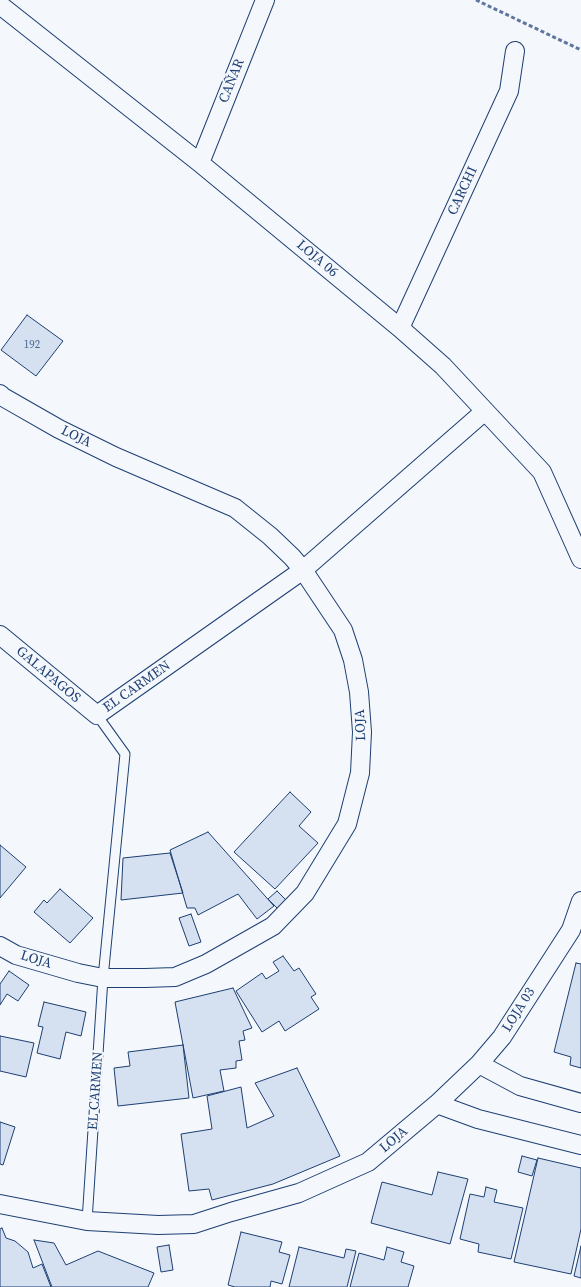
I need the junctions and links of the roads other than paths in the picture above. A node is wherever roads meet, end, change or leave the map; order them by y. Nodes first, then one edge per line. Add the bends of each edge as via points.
1 (265, 0) edge
2 (0, 5) edge
3 (515, 51) dead end
4 (200, 163) junction
5 (400, 328) junction
6 (1, 397) edge
7 (486, 411) junction
8 (581, 559) edge
9 (303, 570) junction
10 (0, 635) edge
11 (97, 715) junction
12 (581, 901) edge
13 (0, 946) edge
14 (103, 978) junction
15 (479, 1064) junction
16 (581, 1103) edge
17 (437, 1104) junction
18 (581, 1145) edge
19 (0, 1204) edge
20 (88, 1222) junction

1 - 4 street, CAÑAR
2 - 4 street, LOJA 06
3 - 5 street, CARCHI via 509,91
4 - 5 street, LOJA 06
5 - 7 street, LOJA 06 via 443,366
6 - 9 street, LOJA via 108,453 235,508 270,536
7 - 8 street, LOJA 06 via 542,472
7 - 9 street, EL CARMEN
9 - 11 street, EL CARMEN
9 - 14 street, LOJA via 343,630 359,692 362,732 360,773 347,824 305,893 273,926 206,964 175,977
10 - 11 street, GALAPAGOS
11 - 14 lane, EL CARMEN via 124,754
12 - 15 street, LOJA 03 via 571,930 502,1037
13 - 14 street, LOJA via 16,955
14 - 20 lane, EL CARMEN
15 - 16 street via 520,1086
15 - 17 street, LOJA 03
17 - 18 street via 478,1120
17 - 20 street, LOJA via 368,1162 299,1194 194,1224
19 - 20 street, LOJA

